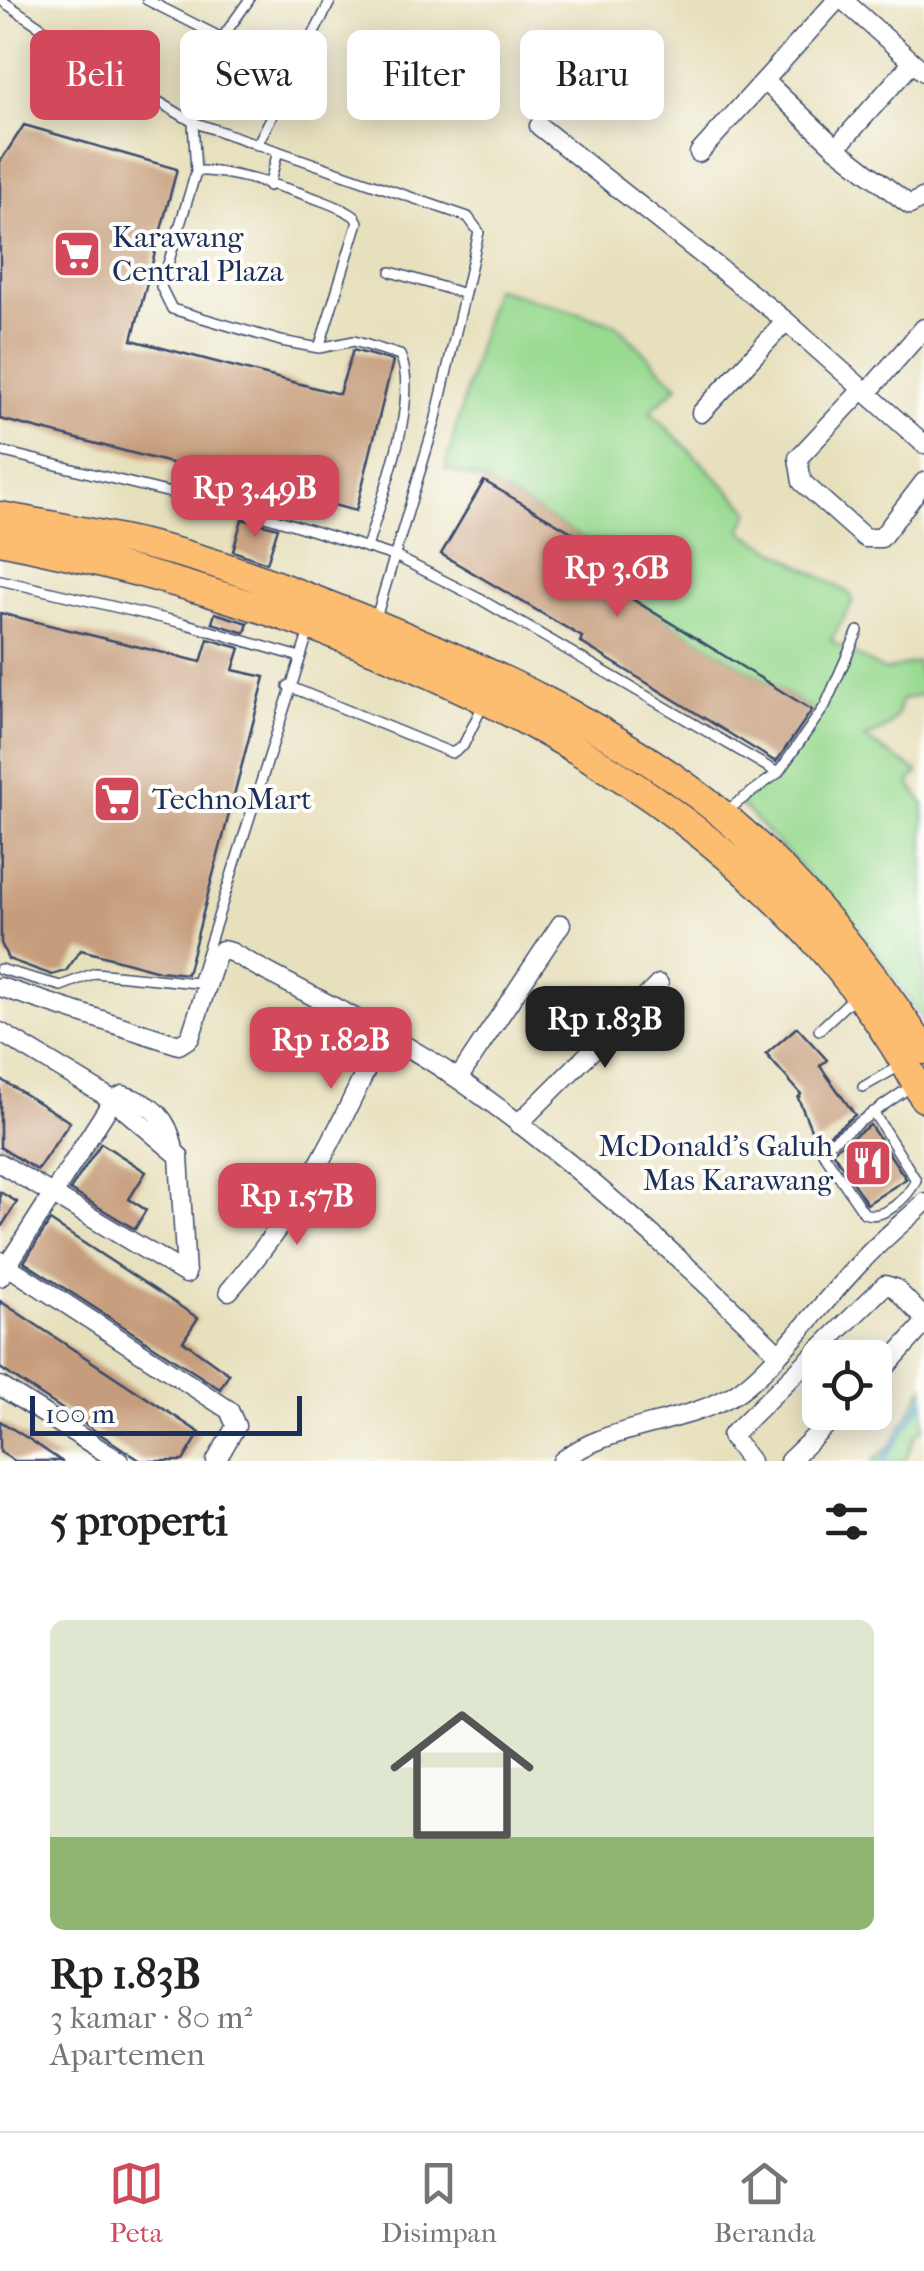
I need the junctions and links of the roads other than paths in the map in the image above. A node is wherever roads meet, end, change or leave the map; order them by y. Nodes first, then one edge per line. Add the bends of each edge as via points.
1 (1, 0) edge
2 (147, 0) edge
3 (248, 0) edge
4 (331, 0) edge
5 (840, 0) edge
6 (918, 67) edge
7 (766, 82) junction
8 (192, 122) junction
9 (538, 126) dead end
10 (257, 145) junction
11 (836, 148) junction
12 (278, 151) junction
13 (700, 153) dead end
14 (196, 172) junction
15 (269, 186) junction
16 (924, 198) edge
17 (392, 272) dead end
18 (465, 294) junction
19 (786, 321) junction
20 (924, 328) edge
21 (319, 348) junction
22 (865, 392) junction
23 (701, 413) dead end
24 (924, 444) edge
25 (1, 453) edge
26 (924, 482) edge
27 (0, 516) edge
28 (0, 540) edge
29 (367, 548) junction
30 (397, 557) junction
31 (0, 580) edge
32 (374, 624) junction
33 (310, 626) junction
34 (858, 631) dead end
35 (300, 657) junction
36 (288, 686) junction
37 (484, 702) junction
38 (778, 773) junction
39 (722, 814) junction
40 (561, 924) dead end
41 (0, 970) edge
42 (659, 984) dead end
43 (0, 988) edge
44 (857, 994) junction
45 (819, 1030) dead end
46 (0, 1032) edge
47 (384, 1033) junction
48 (917, 1074) edge
49 (458, 1079) junction
50 (863, 1087) dead end
51 (113, 1100) junction
52 (873, 1112) junction
53 (518, 1124) junction
54 (0, 1164) edge
55 (49, 1196) junction
56 (924, 1203) edge
57 (2, 1268) edge
58 (229, 1291) dead end
59 (924, 1321) edge
60 (777, 1352) junction
61 (892, 1359) edge
62 (0, 1386) edge
63 (822, 1430) edge
64 (119, 1461) edge
65 (216, 1461) edge
66 (562, 1461) edge
67 (750, 1461) edge
68 (790, 1461) edge

1 - 8 lane
2 - 3 lane via 222,38
4 - 10 lane
5 - 6 street
5 - 7 street
6 - 11 street
7 - 11 street
7 - 13 street
8 - 10 lane
8 - 14 lane
9 - 19 street
10 - 12 lane
11 - 16 street via 910,204
12 - 15 lane
12 - 18 lane via 468,217 479,232
14 - 15 lane
14 - 21 lane via 162,287 172,309
15 - 21 lane via 352,213 358,222
17 - 18 lane
18 - 30 lane
19 - 22 street
19 - 23 street
20 - 22 street
21 - 29 lane via 374,344 400,355 408,372
22 - 24 street
22 - 26 street via 798,458 802,482 873,539 881,538
25 - 29 lane via 272,518
27 - 32 main road via 205,561
28 - 33 main road via 131,568
29 - 30 lane
30 - 32 lane
30 - 38 lane
31 - 35 lane
32 - 39 main road via 547,702
33 - 35 lane
33 - 37 main road
34 - 38 lane via 826,706
35 - 36 lane
36 - 37 lane via 452,753 463,746
36 - 41 lane via 197,983 95,973 61,986
37 - 44 main road via 704,836 815,941
38 - 39 lane
39 - 48 main road via 848,940
40 - 49 street
42 - 53 street
43 - 47 street via 179,1045 190,1038 222,950
44 - 45 lane
44 - 48 main road
46 - 51 street
47 - 49 street
47 - 58 street via 318,1170 280,1231
48 - 50 lane
48 - 52 lane
49 - 53 street
51 - 55 street
51 - 55 street via 179,1156 186,1274
52 - 52 lane via 822,1151 872,1216 883,1214 916,1180
53 - 60 street
54 - 55 street
55 - 57 street
56 - 60 street
57 - 65 street via 229,1410 236,1426
59 - 61 street
59 - 67 street via 896,1288 885,1285 730,1436
60 - 66 street via 737,1393 684,1419 617,1436
62 - 64 street
63 - 68 street

